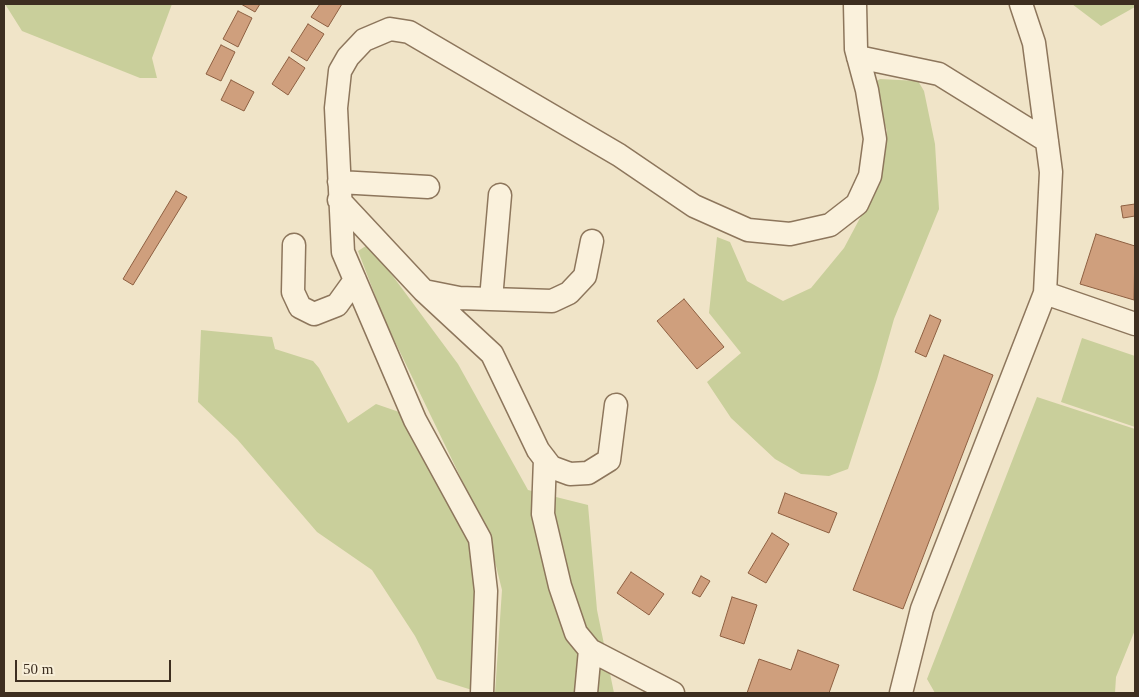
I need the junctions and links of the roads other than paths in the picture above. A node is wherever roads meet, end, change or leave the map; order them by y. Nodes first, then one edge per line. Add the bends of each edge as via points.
1 (855, 4) edge
2 (1021, 4) edge
3 (858, 57) junction
4 (1047, 141) junction
5 (428, 187) dead end
6 (339, 191) junction
7 (500, 195) dead end
8 (592, 240) dead end
9 (294, 246) dead end
10 (355, 280) junction
11 (424, 291) junction
12 (1045, 293) junction
13 (492, 299) junction
14 (1135, 324) edge
15 (616, 405) dead end
16 (545, 458) junction
17 (590, 650) junction
18 (482, 693) edge
19 (586, 693) edge
20 (673, 693) edge
21 (901, 693) edge

1 - 3 lane
2 - 4 lane via 1034,43
3 - 4 lane via 939,74
3 - 6 lane via 875,139 870,176 857,204 830,225 790,234 748,230 694,206 619,155 409,32 390,29 364,40 340,71 336,108
4 - 12 lane via 1051,172
5 - 6 lane
6 - 10 lane via 343,252
6 - 11 lane
7 - 13 lane
8 - 13 lane via 586,276 569,293 552,301
9 - 10 lane via 293,292 300,307 314,314 337,305
10 - 18 lane via 415,420 480,539 486,592
11 - 13 lane via 459,298
11 - 16 lane via 492,354 538,450
12 - 14 lane
12 - 21 lane via 922,609
15 - 16 lane via 609,460 588,473 570,474 551,467
16 - 17 lane via 543,514 576,634
17 - 19 lane
17 - 20 lane

